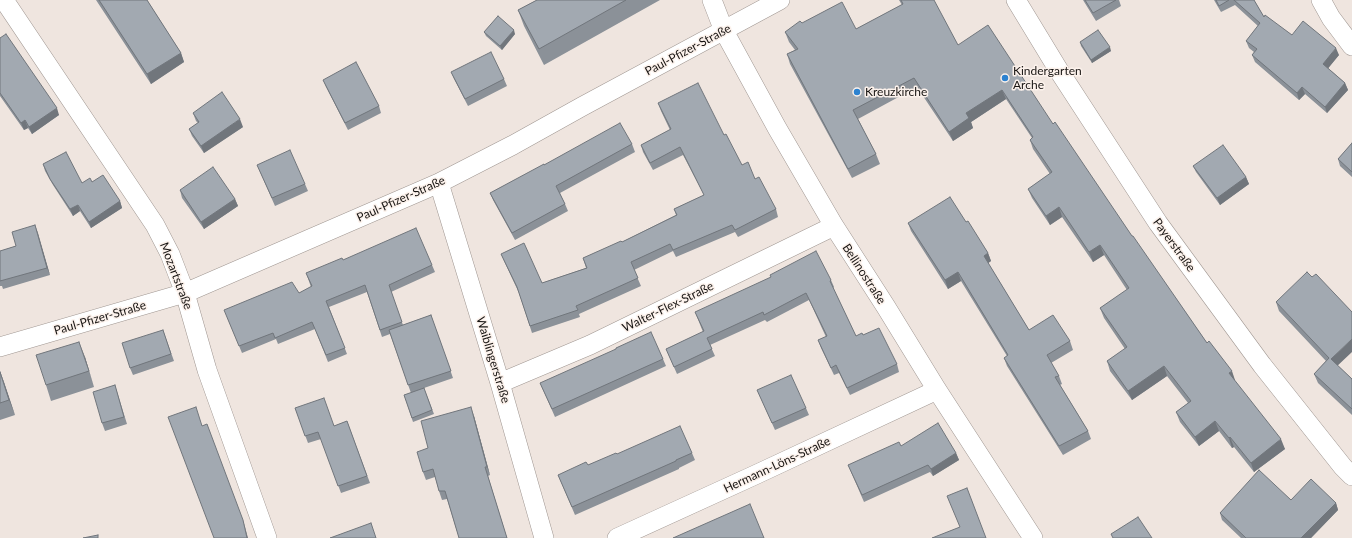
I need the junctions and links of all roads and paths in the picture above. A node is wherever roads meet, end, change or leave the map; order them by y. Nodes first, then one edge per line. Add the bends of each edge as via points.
1 (4, 0) edge
2 (712, 0) edge
3 (780, 0) edge
4 (1016, 0) edge
5 (1321, 0) edge
6 (724, 31) junction
7 (1352, 46) edge
8 (439, 183) junction
9 (834, 226) junction
10 (185, 293) junction
11 (0, 347) edge
12 (500, 383) junction
13 (937, 390) junction
14 (1352, 476) edge
15 (267, 538) edge
16 (544, 538) edge
17 (617, 538) edge
18 (1033, 538) edge

1 - 10 street, Mozartstraße via 155,225 170,254
2 - 6 street, Bellinostraße
3 - 6 street, Paul-Pfizer-Straße
4 - 14 street, Payerstraße via 1158,223 1262,365
5 - 7 street
6 - 8 street, Paul-Pfizer-Straße
6 - 9 street, Bellinostraße
8 - 10 street, Paul-Pfizer-Straße
8 - 12 street, Waiblingerstraße
9 - 12 street, Walter-Flex-Straße via 590,345
9 - 13 street, Bellinostraße
10 - 11 street, Paul-Pfizer-Straße
10 - 15 street, Mozartstraße via 207,370
12 - 16 street, Waiblingerstraße
13 - 17 street, Hermann-Löns-Straße
13 - 18 street, Bellinostraße

